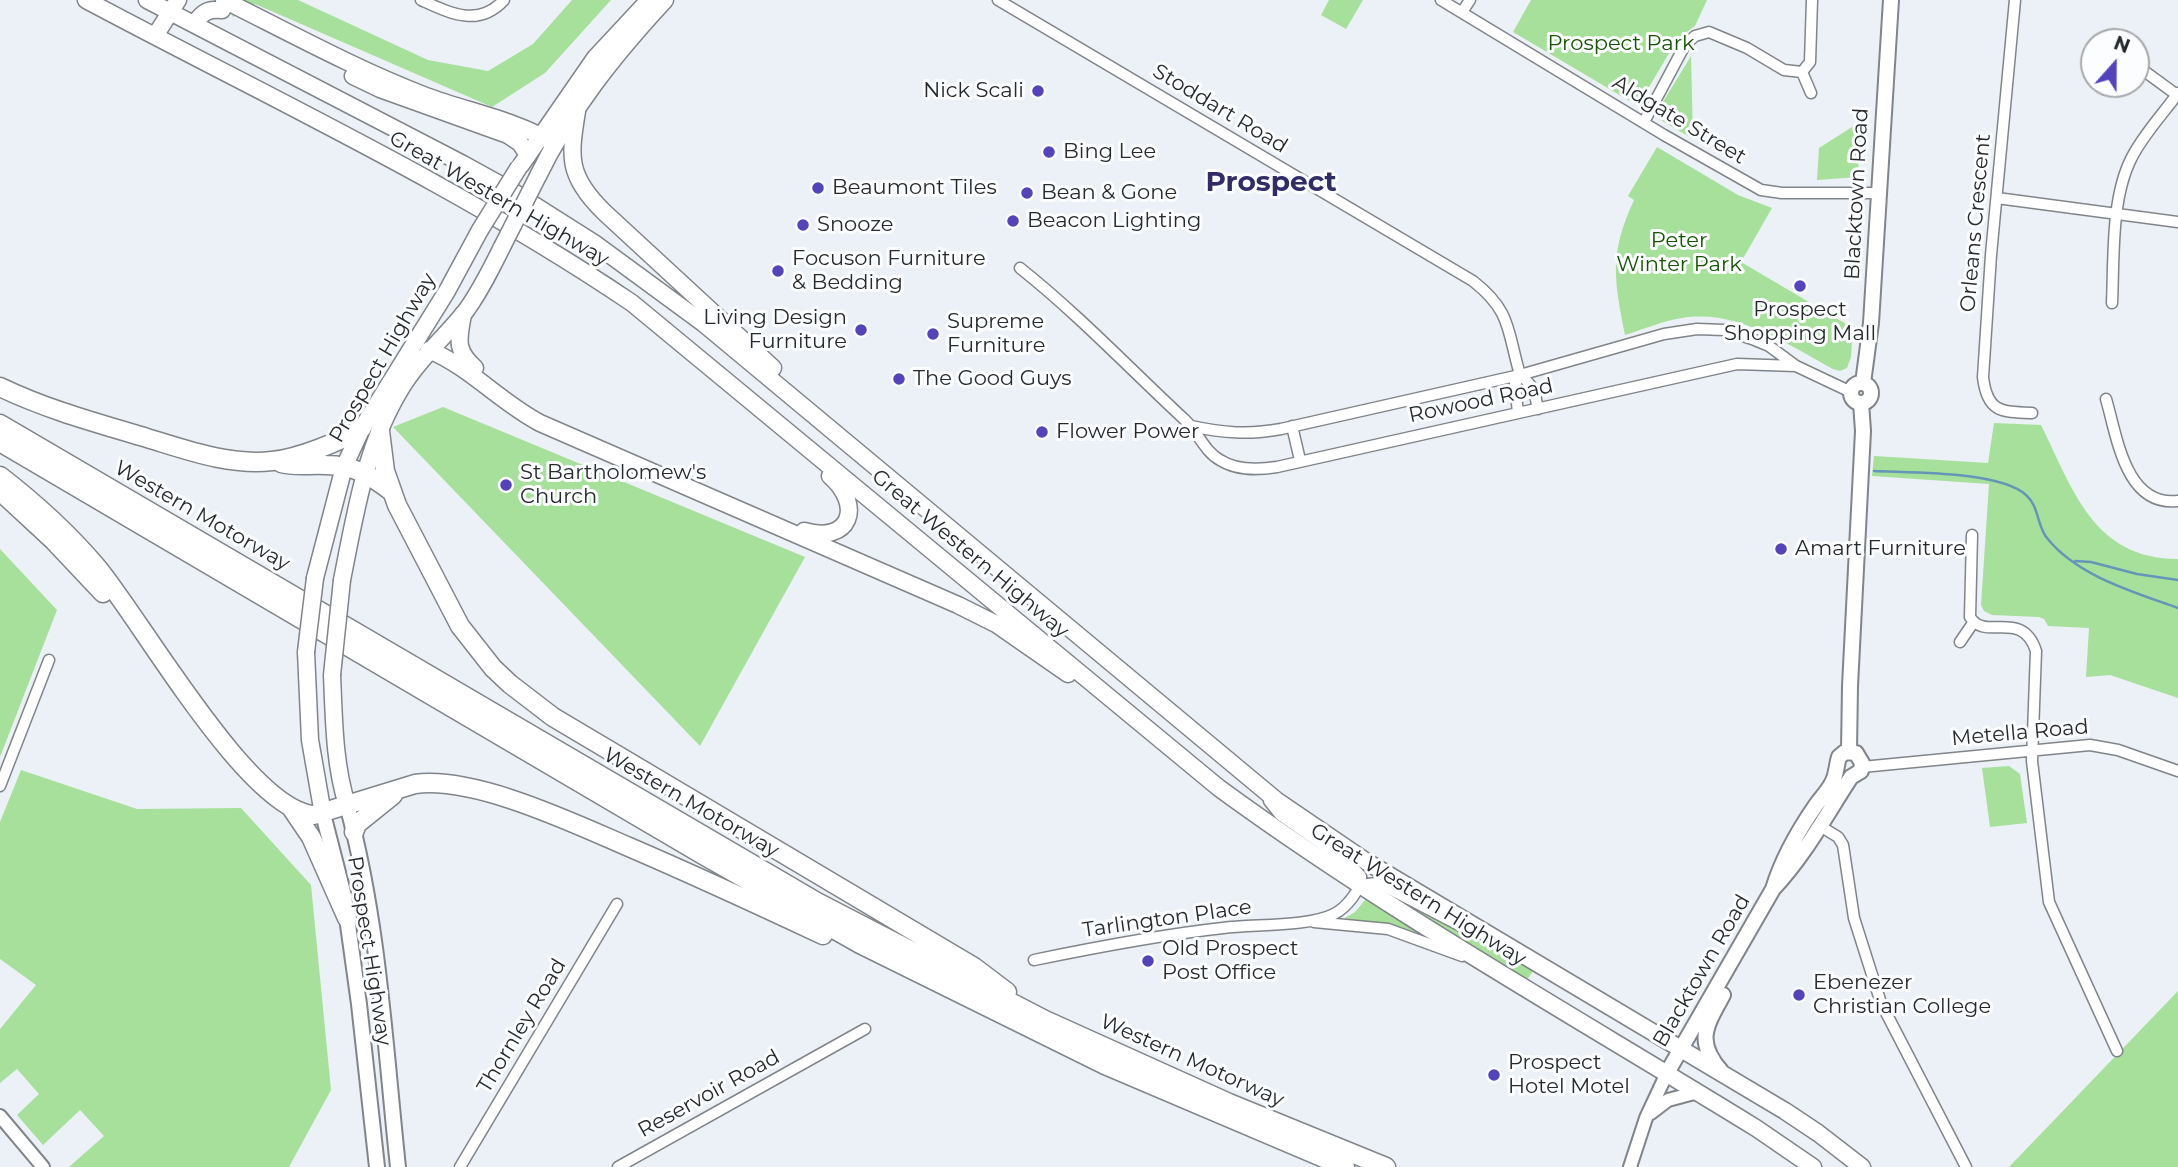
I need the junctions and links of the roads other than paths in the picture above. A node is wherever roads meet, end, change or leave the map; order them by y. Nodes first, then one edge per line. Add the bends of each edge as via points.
1 (86, 0) edge
2 (209, 0) edge
3 (421, 0) edge
4 (503, 0) edge
5 (649, 0) edge
6 (665, 0) edge
7 (998, 0) edge
8 (1441, 0) edge
9 (1470, 0) edge
10 (1812, 0) edge
11 (2015, 0) edge
12 (1890, 2) edge
13 (162, 3) edge
14 (223, 5) edge
15 (1462, 12) junction
16 (194, 24) junction
17 (149, 33) junction
18 (1802, 72) junction
19 (2150, 75) edge
20 (1811, 93) dead end
21 (2177, 94) edge
22 (578, 105) junction
23 (1644, 122) junction
24 (548, 140) junction
25 (524, 161) junction
26 (1878, 193) junction
27 (1997, 198) junction
28 (2117, 215) junction
29 (2178, 222) edge
30 (1020, 268) dead end
31 (2112, 303) dead end
32 (463, 314) junction
33 (429, 350) junction
34 (1796, 366) junction
35 (1520, 375) junction
36 (1863, 383) junction
37 (0, 387) edge
38 (1850, 392) junction
39 (2106, 399) dead end
40 (1861, 403) junction
41 (1538, 409) junction
42 (763, 410) junction
43 (1518, 413) junction
44 (2032, 413) dead end
45 (0, 425) edge
46 (1191, 426) junction
47 (1293, 426) junction
48 (371, 429) junction
49 (0, 442) edge
50 (854, 449) junction
51 (1300, 460) junction
52 (274, 461) junction
53 (344, 467) junction
54 (364, 472) junction
55 (0, 476) edge
56 (900, 488) junction
57 (0, 491) edge
58 (393, 492) junction
59 (2178, 501) edge
60 (889, 514) junction
61 (1972, 535) dead end
62 (1973, 623) junction
63 (142, 628) junction
64 (1960, 642) dead end
65 (49, 660) dead end
66 (1150, 731) junction
67 (2032, 750) junction
68 (1849, 751) junction
69 (1862, 767) junction
70 (2178, 771) edge
71 (1844, 773) junction
72 (1257, 784) junction
73 (0, 786) edge
74 (402, 789) junction
75 (1824, 795) junction
76 (347, 805) junction
77 (291, 808) junction
78 (323, 814) junction
79 (1820, 826) junction
80 (354, 832) junction
81 (1789, 851) junction
82 (1360, 885) junction
83 (1773, 889) junction
84 (617, 904) dead end
85 (347, 918) junction
86 (1306, 921) junction
87 (860, 944) junction
88 (1516, 950) junction
89 (1034, 960) dead end
90 (1731, 964) junction
91 (1489, 965) junction
92 (1045, 1020) junction
93 (865, 1029) dead end
94 (1682, 1048) junction
95 (2117, 1051) dead end
96 (1721, 1071) junction
97 (1667, 1073) junction
98 (1698, 1092) junction
99 (0, 1116) edge
100 (1646, 1118) junction
101 (43, 1167) edge
102 (377, 1167) edge
103 (398, 1167) edge
104 (460, 1167) edge
105 (618, 1167) edge
106 (1345, 1167) edge
107 (1386, 1167) edge
108 (1630, 1167) edge
109 (1813, 1167) edge
110 (1862, 1167) edge
111 (1966, 1167) edge

1 - 17 main road, Great Western Highway
2 - 14 main road
3 - 4 street via 473,17 489,12
5 - 24 main road, Prospect Highway via 595,58
6 - 22 main road, Prospect Highway
7 - 35 street, Stoddart Road via 1474,281 1505,315
8 - 15 street, Aldgate Street
9 - 15 street
10 - 18 street via 1810,62
11 - 27 street, Orleans Crescent
12 - 26 main road, Blacktown Road
13 - 16 main road, Great Western Highway
13 - 17 main road
14 - 16 main road via 202,12
14 - 24 main road via 426,96 528,129
14 - 25 main road via 380,89 508,135 520,143
15 - 23 street, Aldgate Street
16 - 50 main road, Great Western Highway via 463,164 594,243 703,323
17 - 42 main road, Great Western Highway via 537,240 632,303
18 - 20 street
18 - 23 street via 1784,70 1709,32 1695,36 1685,45
19 - 21 street
21 - 28 street via 2132,157
22 - 24 main road, Prospect Highway
22 - 50 main road via 571,154 578,179 592,200
23 - 26 street, Aldgate Street via 1761,190
24 - 25 main road, Prospect Highway
24 - 32 main road, Prospect Highway, bridge via 538,176
25 - 48 main road, Prospect Highway, bridge via 480,230
26 - 36 main road, Blacktown Road
27 - 28 street
27 - 44 street, Orleans Crescent via 1985,391 1989,402 2000,410
28 - 29 street
28 - 31 street
30 - 46 street, Rowood Road via 1060,300
32 - 33 main road, Prospect Highway
32 - 42 main road via 462,357 531,411 804,531 835,532 846,519 847,494
33 - 48 main road, Prospect Highway
33 - 66 main road via 552,429 996,624
34 - 35 street, Rowood Road via 1752,339 1724,330 1697,329
34 - 38 street, Rowood Road
34 - 41 street, Rowood Road via 1737,364
35 - 41 street, Stoddart Road via 1534,389
35 - 43 street, Stoddart Road via 1514,394
35 - 47 street, Rowood Road
36 - 38 main road
36 - 40 main road via 1871,392
37 - 52 highway via 69,415 187,450 239,461
38 - 40 main road via 1852,399
39 - 59 street via 2135,483 2157,499
40 - 68 main road
41 - 43 street, Rowood Road
42 - 60 main road, Great Western Highway
43 - 51 street, Rowood Road
45 - 92 highway, Western Motorway via 755,867
46 - 47 street, Rowood Road via 1249,434
46 - 51 street, Rowood Road via 1212,454 1230,465 1262,469
47 - 51 street
48 - 52 highway
48 - 53 main road, Prospect Highway
48 - 54 main road, Prospect Highway
48 - 58 highway
49 - 87 highway, Western Motorway
50 - 56 main road, Great Western Highway
52 - 53 highway via 290,466
53 - 54 highway
53 - 78 main road, Prospect Highway, bridge via 315,578 306,652 310,740
54 - 58 highway
54 - 76 main road, Prospect Highway, bridge via 342,580 332,675 336,753
55 - 63 highway via 80,549
56 - 60 main road via 890,486 885,492
56 - 72 main road, Great Western Highway
57 - 63 highway
58 - 92 highway via 460,626 501,676 553,717 974,967
60 - 66 main road, Great Western Highway
61 - 62 street via 1968,607
62 - 64 street
62 - 67 street via 2017,628 2032,638 2036,651
63 - 77 highway via 219,739
65 - 73 street
66 - 82 main road, Great Western Highway via 1229,795
67 - 69 street, Metella Road
67 - 70 street, Metella Road via 2090,745
67 - 95 street via 2049,902
68 - 69 main road via 1859,756
68 - 71 main road via 1839,757
69 - 71 main road via 1858,774
71 - 75 main road, Blacktown Road
71 - 79 main road, Blacktown Road
72 - 82 street via 1280,815 1355,868
72 - 88 main road, Great Western Highway via 1348,849
74 - 76 highway
74 - 80 highway via 356,824
74 - 87 highway via 446,783 547,812 827,937
75 - 79 main road via 1817,815
75 - 81 main road, Blacktown Road
76 - 78 highway
76 - 80 main road, Prospect Highway
77 - 78 highway via 306,815
77 - 85 highway via 311,837
78 - 85 main road, Prospect Highway
79 - 81 main road via 1809,829
79 - 83 main road, Blacktown Road
79 - 111 street via 1843,845 1854,918 1881,1003
80 - 103 main road, Prospect Highway via 379,979
81 - 83 main road, Blacktown Road
82 - 86 street, Tarlington Place via 1335,914
82 - 88 street via 1382,885 1463,929
82 - 91 main road, Great Western Highway
83 - 90 main road, Blacktown Road
84 - 104 street, Thornley Road
85 - 102 main road, Prospect Highway
86 - 89 street, Tarlington Place via 1154,936
86 - 91 street, Tarlington Place via 1388,929
87 - 106 highway, Western Motorway via 1105,1065
88 - 94 main road, Great Western Highway
90 - 94 main road, Blacktown Road
90 - 96 main road via 1727,988 1704,1041
91 - 97 main road, Great Western Highway
92 - 107 highway, Western Motorway
93 - 105 street, Reservoir Road
94 - 96 main road, Great Western Highway
94 - 97 main road, Blacktown Road
96 - 110 main road, Great Western Highway
97 - 98 main road, Great Western Highway
97 - 100 street
98 - 100 street via 1668,1100
98 - 109 main road, Great Western Highway
99 - 101 street
100 - 108 street

